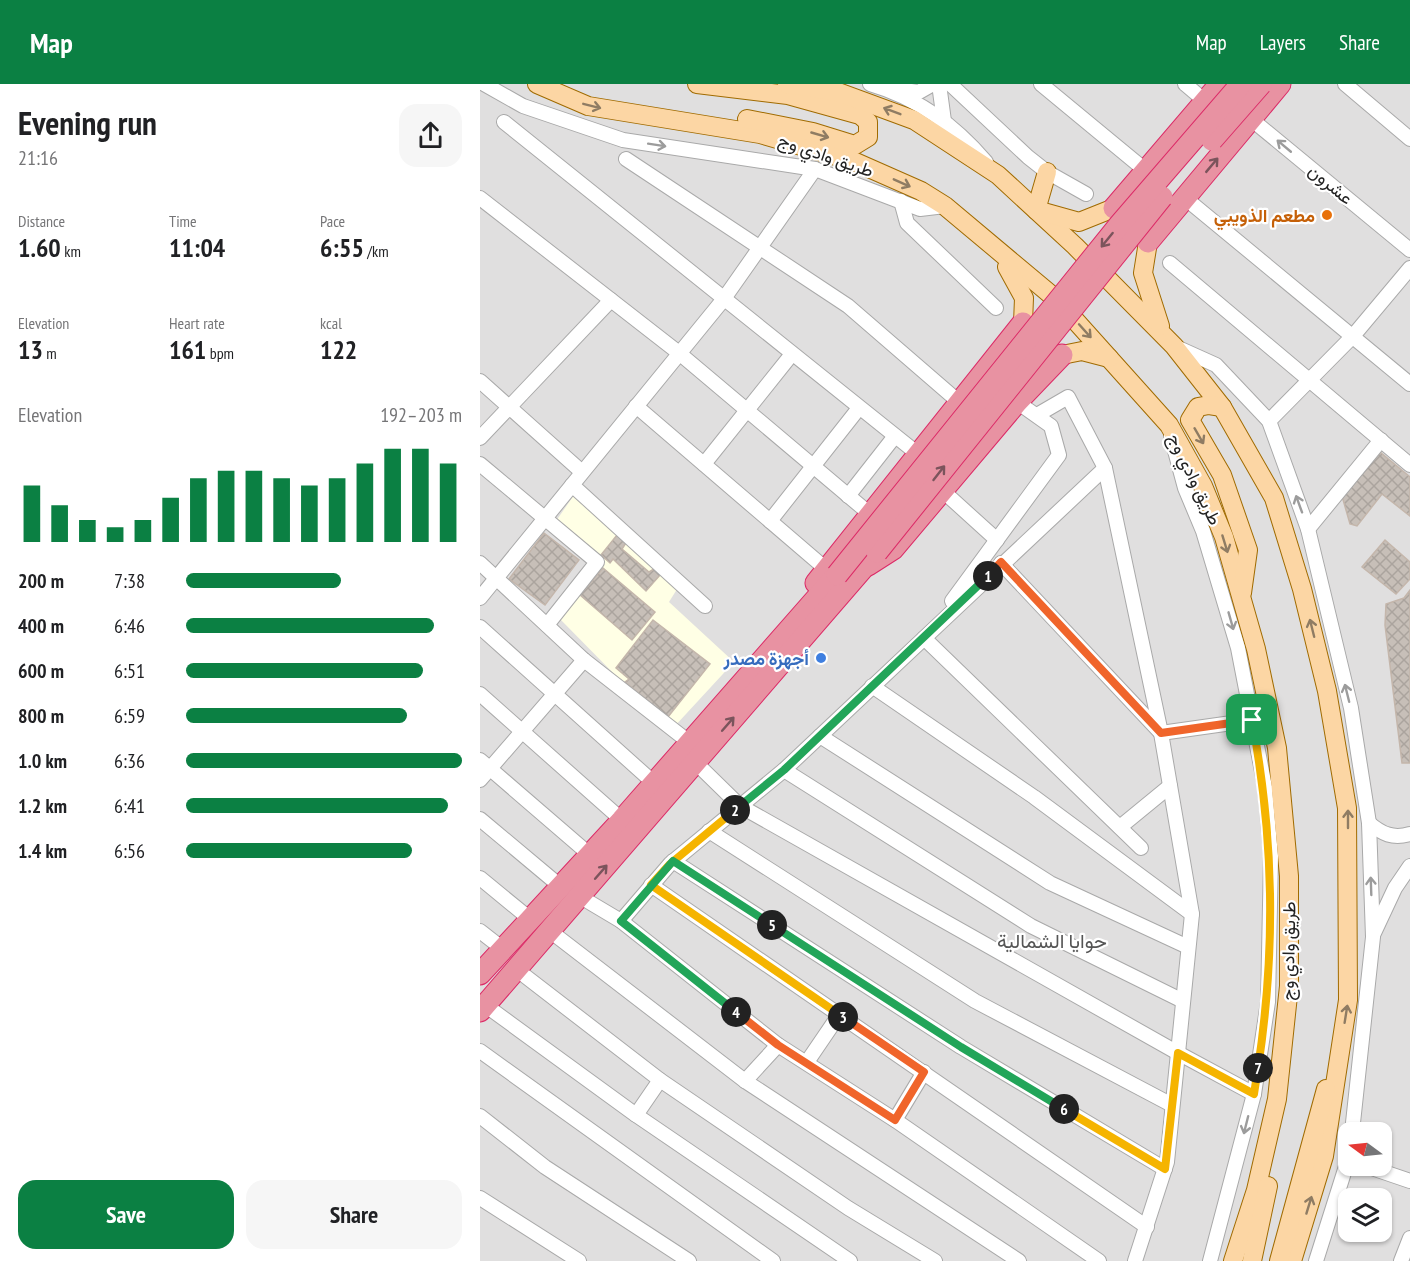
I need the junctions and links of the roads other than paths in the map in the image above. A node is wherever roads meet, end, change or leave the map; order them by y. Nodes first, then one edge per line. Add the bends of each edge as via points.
1 (484, 84) edge
2 (537, 84) edge
3 (697, 84) edge
4 (787, 84) edge
5 (933, 84) edge
6 (939, 84) edge
7 (950, 84) edge
8 (1041, 84) edge
9 (1185, 84) edge
10 (1241, 84) edge
11 (1262, 84) edge
12 (1280, 84) edge
13 (1345, 84) edge
14 (877, 86) edge
15 (1212, 90) edge
16 (1251, 119) junction
17 (680, 121) junction
18 (944, 121) junction
19 (504, 122) dead end
20 (1410, 139) edge
21 (626, 159) dead end
22 (815, 169) junction
23 (1145, 170) junction
24 (1047, 172) junction
25 (998, 175) junction
26 (1086, 194) dead end
27 (480, 198) edge
28 (1185, 198) junction
29 (901, 201) junction
30 (945, 206) junction
31 (1114, 208) joint
32 (1036, 210) junction
33 (1148, 242) joint
34 (761, 247) junction
35 (996, 250) junction
36 (1410, 250) edge
37 (1170, 263) dead end
38 (1410, 268) edge
39 (611, 300) junction
40 (723, 300) junction
41 (996, 308) dead end
42 (1023, 323) joint
43 (1353, 336) junction
44 (1168, 340) junction
45 (679, 353) junction
46 (792, 354) junction
47 (1062, 355) joint
48 (1109, 358) junction
49 (480, 381) edge
50 (1310, 381) junction
51 (1410, 384) edge
52 (959, 402) junction
53 (1017, 402) junction
54 (508, 406) junction
55 (636, 406) junction
56 (1222, 407) junction
57 (859, 408) junction
58 (747, 410) junction
59 (1037, 415) junction
60 (1269, 421) junction
61 (1169, 425) junction
62 (895, 436) junction
63 (480, 438) edge
64 (1381, 440) junction
65 (918, 454) junction
66 (480, 464) edge
67 (704, 464) junction
68 (1410, 465) edge
69 (814, 467) junction
70 (1105, 468) junction
71 (582, 472) junction
72 (572, 485) junction
73 (944, 492) junction
74 (848, 496) junction
75 (870, 514) junction
76 (543, 520) junction
77 (770, 521) junction
78 (1308, 529) junction
79 (997, 540) junction
80 (1001, 562) junction
81 (480, 563) edge
82 (863, 568) junction
83 (832, 572) junction
84 (497, 578) junction
85 (480, 598) edge
86 (1242, 600) junction
87 (705, 606) dead end
88 (547, 625) junction
89 (480, 627) edge
90 (927, 634) junction
91 (584, 660) junction
92 (872, 686) junction
93 (480, 693) edge
94 (554, 694) junction
95 (1252, 720) junction
96 (522, 731) junction
97 (1161, 733) junction
98 (820, 736) junction
99 (692, 752) junction
100 (485, 764) edge
101 (784, 770) junction
102 (480, 780) edge
103 (654, 783) junction
104 (1170, 786) junction
105 (740, 806) junction
106 (480, 819) edge
107 (621, 820) junction
108 (1369, 823) junction
109 (1120, 828) junction
110 (709, 831) junction
111 (1410, 834) edge
112 (1141, 848) dead end
113 (590, 854) junction
114 (673, 861) junction
115 (1410, 866) edge
116 (480, 878) edge
117 (651, 885) junction
118 (560, 886) junction
119 (579, 896) junction
120 (1192, 914) junction
121 (530, 919) junction
122 (621, 921) junction
123 (480, 931) edge
124 (549, 931) junction
125 (1372, 937) junction
126 (1188, 947) junction
127 (503, 949) junction
128 (516, 969) junction
129 (480, 974) edge
130 (1183, 1001) junction
131 (483, 1008) edge
132 (839, 1015) junction
133 (778, 1045) junction
134 (1341, 1045) junction
135 (1282, 1047) junction
136 (480, 1051) edge
137 (1178, 1053) junction
138 (807, 1062) junction
139 (924, 1072) junction
140 (660, 1080) junction
141 (745, 1081) junction
142 (1254, 1094) junction
143 (1172, 1105) junction
144 (636, 1115) junction
145 (480, 1116) edge
146 (895, 1120) junction
147 (1353, 1122) edge
148 (1165, 1169) junction
149 (1392, 1174) edge
150 (1343, 1176) edge
151 (1410, 1180) edge
152 (480, 1198) edge
153 (1147, 1227) junction
154 (1410, 1238) edge
155 (918, 1257) edge
156 (579, 1261) edge
157 (689, 1261) edge
158 (772, 1261) edge
159 (850, 1261) edge
160 (935, 1261) edge
161 (1019, 1261) edge
162 (1099, 1261) edge
163 (1135, 1261) edge
164 (1210, 1261) edge
165 (1233, 1261) edge
166 (1252, 1261) edge
167 (1279, 1261) edge
168 (1292, 1261) edge
169 (1316, 1261) edge
170 (1401, 1261) edge

1 -> 22 street via 523,106 623,140
2 -> 17 main road, طريق وادي وج via 588,106
17 -> 3 main road via 708,116 752,120 855,145 865,141 870,132 868,122 860,115 788,95
25 -> 4 main road via 914,120 838,92
5 - 14 street via 919,92
6 - 18 street
7 - 24 street
8 - 23 street
9 - 15 street
10 -> 83 highway, bridge
82 -> 11 highway, bridge via 1169,189
12 - 16 highway
13 - 20 street
14 - 18 street via 922,105
15 - 23 highway
28 -> 16 highway
36 -> 16 street, عشرون
17 -> 30 main road, طريق وادي وج via 760,134 852,161 921,191
18 - 25 street via 960,132
19 - 40 street
21 - 34 street
22 - 29 street
22 - 34 street
23 - 31 highway
24 - 26 street
24 - 32 main road
25 - 32 main road
27 - 39 street
28 - 33 highway
28 - 43 street
29 - 30 street via 920,209
29 - 41 street via 907,223
30 - 35 main road, طريق وادي وج
31 - 32 main road via 1079,222
32 - 44 main road
33 - 44 main road via 1143,273
34 - 40 street
34 - 52 street via 848,306
35 - 42 main road via 1024,298
35 -> 48 main road, طريق وادي وج via 1056,299
37 - 50 street
38 - 43 street
39 - 45 street
39 - 54 street
40 - 45 street
40 - 46 street
42 - 52 highway
43 - 50 street
43 - 51 street
44 - 56 main road
44 - 60 street via 1216,365
45 - 55 street
45 - 58 street
46 - 57 street
46 - 58 street
47 - 48 main road via 1082,351
47 - 53 highway
48 - 61 main road, طريق وادي وج
49 - 54 street
50 - 60 street
50 - 64 street
52 - 65 highway
53 - 59 street
53 - 73 highway
54 - 63 street
54 - 71 street
55 - 67 street
55 - 71 street
56 -> 86 main road via 1198,407 1190,420 1222,475 1248,550
134 -> 56 main road via 1348,999 1347,808 1327,691 1274,498
57 - 62 street
57 - 69 street
58 - 67 street
58 - 69 street
59 - 70 street via 1068,397
59 - 79 street via 1051,426 1059,455
78 -> 60 street
61 -> 86 main road, طريق وادي وج via 1203,486
61 -> 95 street via 1185,488 1221,586
62 - 65 street
62 - 74 street
64 - 68 street
64 - 78 street
65 - 75 highway
66 - 76 street
67 - 77 street
69 - 74 street
69 - 77 street
70 - 80 street
70 - 97 street
71 - 72 street
72 - 76 street
72 - 87 street
73 - 79 street
73 - 82 highway via 894,549
74 - 75 street
75 - 83 highway
76 - 84 street
76 - 88 street via 597,562
77 - 83 street
108 -> 78 street via 1351,708
79 - 90 street
80 - 90 street
80 - 97 street
81 - 84 street
99 -> 82 highway
83 - 99 highway via 750,671
84 - 85 street
84 - 88 street
86 - 135 main road, طريق وادي وج via 1277,748 1289,876 1289,986
88 - 91 street
89 - 94 street
90 - 92 street
90 - 109 street
91 - 94 street
91 - 99 street
92 - 98 street
92 - 120 street via 1034,797
93 - 96 street
94 - 96 street
94 - 103 street
95 - 97 street
95 - 142 street via 1265,787 1271,930 1268,1002
96 - 100 street
96 - 107 street
97 - 104 street
98 - 101 street
98 - 126 street via 1050,883
99 - 103 highway
99 - 105 street
119 -> 99 highway
100 - 102 street
100 - 113 street
101 - 105 street
101 - 130 street via 1030,926
103 - 107 highway
104 - 109 street
104 - 120 street
105 - 110 street
105 - 137 street
106 - 118 street
107 - 113 highway
108 - 111 street via 1382,834
125 -> 108 street
109 - 112 street
110 - 114 street
110 - 143 street via 975,1001
113 - 118 highway
114 - 117 street
114 - 148 street via 961,1047
115 - 125 street
116 - 121 street
117 - 122 street
117 - 132 street
118 - 121 highway
119 - 122 street
119 - 124 highway
120 - 126 street
121 - 127 highway
122 - 133 street
123 - 127 street
124 - 128 highway
124 - 141 street
125 - 147 street
126 - 130 street
127 - 129 highway
128 - 131 highway
128 - 140 street
130 - 137 street
131 - 144 street
132 - 138 street
132 - 139 street
133 - 138 street
133 - 141 street
134 - 167 main road via 1316,1118
168 -> 134 main road via 1324,1156
135 - 165 main road, طريق وادي وج via 1277,1099 1256,1190
135 - 166 main road via 1289,1097
136 - 158 street
137 - 142 street
137 - 143 street
138 - 146 street
139 - 146 street
139 - 153 street
140 - 144 street
140 - 155 street
141 - 161 street
142 -> 164 street
143 - 148 street
144 - 159 street
145 - 157 street via 545,1167
146 - 162 street
148 - 153 street
149 - 151 street
150 - 169 street
152 - 156 street
153 - 163 street
154 - 170 street
155 - 160 street

